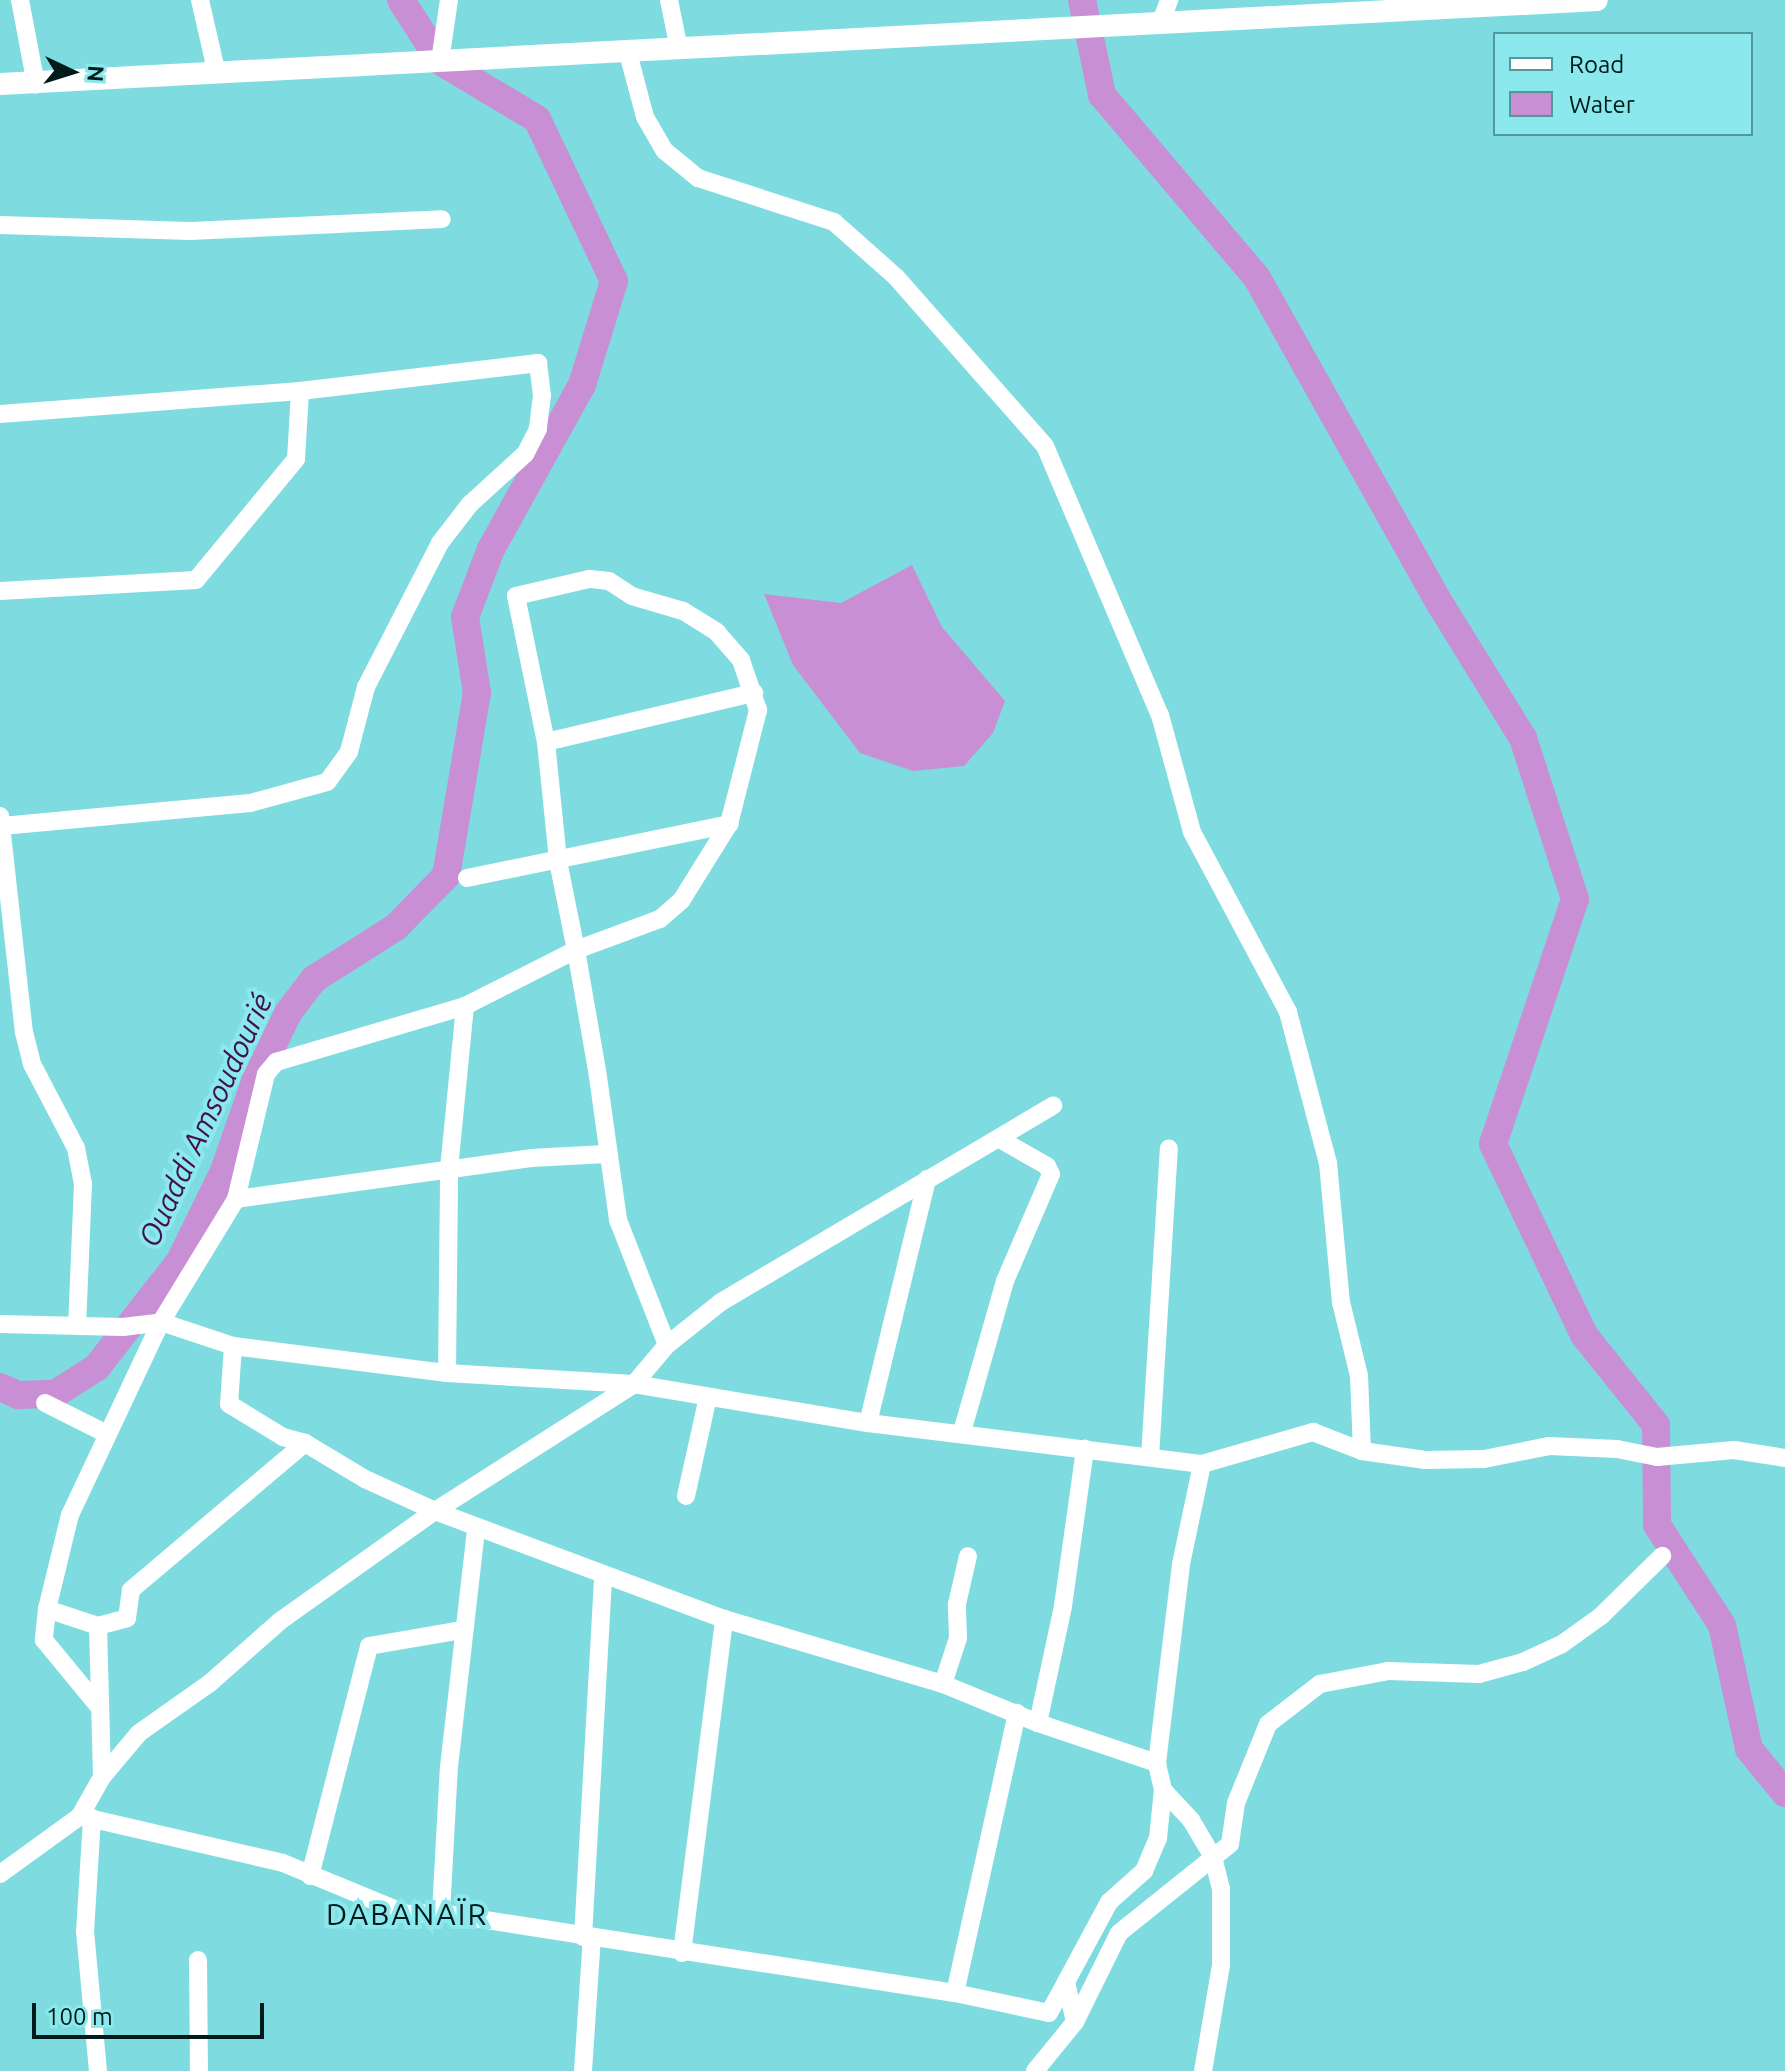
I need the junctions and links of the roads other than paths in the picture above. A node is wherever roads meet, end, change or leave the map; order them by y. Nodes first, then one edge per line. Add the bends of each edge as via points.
1 (20, 0) edge
2 (200, 0) edge
3 (449, 0) edge
4 (669, 0) edge
5 (1169, 0) edge
6 (1597, 0) edge
7 (1160, 24) junction
8 (679, 49) junction
9 (628, 53) junction
10 (440, 61) junction
11 (217, 74) junction
12 (0, 84) edge
13 (36, 85) junction
14 (442, 219) dead end
15 (0, 225) edge
16 (300, 391) junction
17 (0, 414) edge
18 (0, 591) edge
19 (754, 693) junction
20 (546, 742) junction
21 (1, 821) edge
22 (729, 824) junction
23 (558, 861) junction
24 (467, 878) dead end
25 (6, 889) edge
26 (576, 950) junction
27 (465, 1006) junction
28 (1053, 1106) dead end
29 (998, 1138) junction
30 (1169, 1149) dead end
31 (606, 1154) junction
32 (449, 1169) junction
33 (927, 1179) junction
34 (236, 1199) junction
35 (161, 1322) junction
36 (0, 1324) edge
37 (77, 1326) junction
38 (667, 1345) junction
39 (233, 1346) junction
40 (447, 1373) junction
41 (634, 1384) junction
42 (708, 1397) junction
43 (45, 1403) dead end
44 (868, 1423) junction
45 (962, 1432) junction
46 (107, 1434) junction
47 (305, 1443) junction
48 (1085, 1449) junction
49 (1362, 1451) junction
50 (1150, 1457) junction
51 (1785, 1458) edge
52 (1202, 1464) junction
53 (686, 1496) dead end
54 (435, 1511) junction
55 (476, 1529) junction
56 (968, 1556) dead end
57 (1662, 1556) dead end
58 (603, 1576) junction
59 (47, 1609) junction
60 (724, 1619) junction
61 (98, 1626) junction
62 (463, 1630) junction
63 (943, 1684) junction
64 (100, 1708) junction
65 (1017, 1713) junction
66 (1038, 1723) junction
67 (1157, 1763) junction
68 (102, 1777) junction
69 (1163, 1790) junction
70 (86, 1817) junction
71 (1213, 1857) junction
72 (0, 1874) edge
73 (310, 1876) junction
74 (441, 1913) junction
75 (588, 1937) junction
76 (682, 1953) junction
77 (198, 1960) dead end
78 (1066, 1982) junction
79 (955, 1993) junction
80 (1075, 2022) junction
81 (98, 2071) edge
82 (199, 2071) edge
83 (583, 2071) edge
84 (1035, 2071) edge
85 (1203, 2071) edge

1 - 13 street
2 - 11 street
3 - 10 street
4 - 8 street
5 - 7 street
6 - 7 street
7 - 8 street
8 - 9 street
9 - 10 street
9 - 49 street via 645,117 665,151 698,178 834,222 896,277 1045,446 1160,715 1192,832 1288,1012 1328,1163 1341,1302 1359,1376
10 - 11 street
11 - 13 street
12 - 13 street
14 - 15 street via 190,231
16 - 17 street
16 - 18 street via 296,459 196,580
16 - 21 street via 538,363 542,395 538,429 525,454 470,504 440,543 366,687 349,752 337,771 327,782 250,803
19 - 20 street
19 - 20 street via 741,660 717,632 683,611 632,596 609,581 589,579 521,591 516,596
19 - 22 street via 756,723
20 - 23 street
21 - 25 street
22 - 23 street
22 - 26 street via 681,901 660,919
23 - 24 street
23 - 26 street
25 - 37 street via 32,1064 76,1148 83,1184
26 - 27 street
26 - 31 street
27 - 32 street
27 - 34 street via 276,1062 266,1074
28 - 29 street
29 - 33 street
29 - 45 street via 1047,1166 1051,1174 1005,1281
30 - 50 street
31 - 32 street
31 - 38 street via 618,1220
32 - 34 street
32 - 40 street
33 - 38 street via 721,1302
33 - 44 street
34 - 35 street
35 - 37 street
35 - 39 street
35 - 46 street
36 - 37 street
38 - 41 street
39 - 40 street
39 - 47 street via 229,1404 283,1437
40 - 41 street
41 - 42 street
41 - 54 street
42 - 44 street
42 - 53 street
43 - 46 street
44 - 45 street
45 - 48 street
46 - 59 street via 70,1515
47 - 54 street via 365,1479
47 - 61 street via 131,1590 127,1618
48 - 50 street
48 - 66 street via 1063,1606
49 - 51 street via 1425,1460 1484,1459 1549,1446 1657,1457 1734,1450
49 - 52 street via 1313,1432
50 - 52 street
52 - 67 street via 1181,1564
54 - 55 street
54 - 68 street via 280,1621 210,1683 139,1733
55 - 58 street
55 - 62 street
56 - 63 street via 957,1604 958,1638
57 - 71 street via 1601,1616 1562,1644 1523,1662 1479,1674 1388,1671 1320,1684 1268,1724 1236,1803 1230,1844
58 - 60 street
58 - 75 street
59 - 61 street
59 - 64 street via 44,1640
60 - 63 street
60 - 76 street
61 - 64 street
62 - 73 street via 369,1646
62 - 74 street
63 - 65 street
64 - 68 street
65 - 66 street
65 - 79 street
66 - 67 street
67 - 69 street
68 - 70 street
69 - 71 street via 1191,1820
69 - 78 street via 1158,1838 1144,1871 1109,1902
70 - 72 street
70 - 73 street via 283,1863
70 - 81 street via 85,1931
71 - 80 street via 1119,1933
71 - 85 street via 1221,1889 1221,1965
73 - 74 street via 407,1914
74 - 75 street
75 - 76 street
75 - 83 street
76 - 79 street
77 - 82 street
78 - 79 street via 1049,2013
78 - 80 street
80 - 84 street

